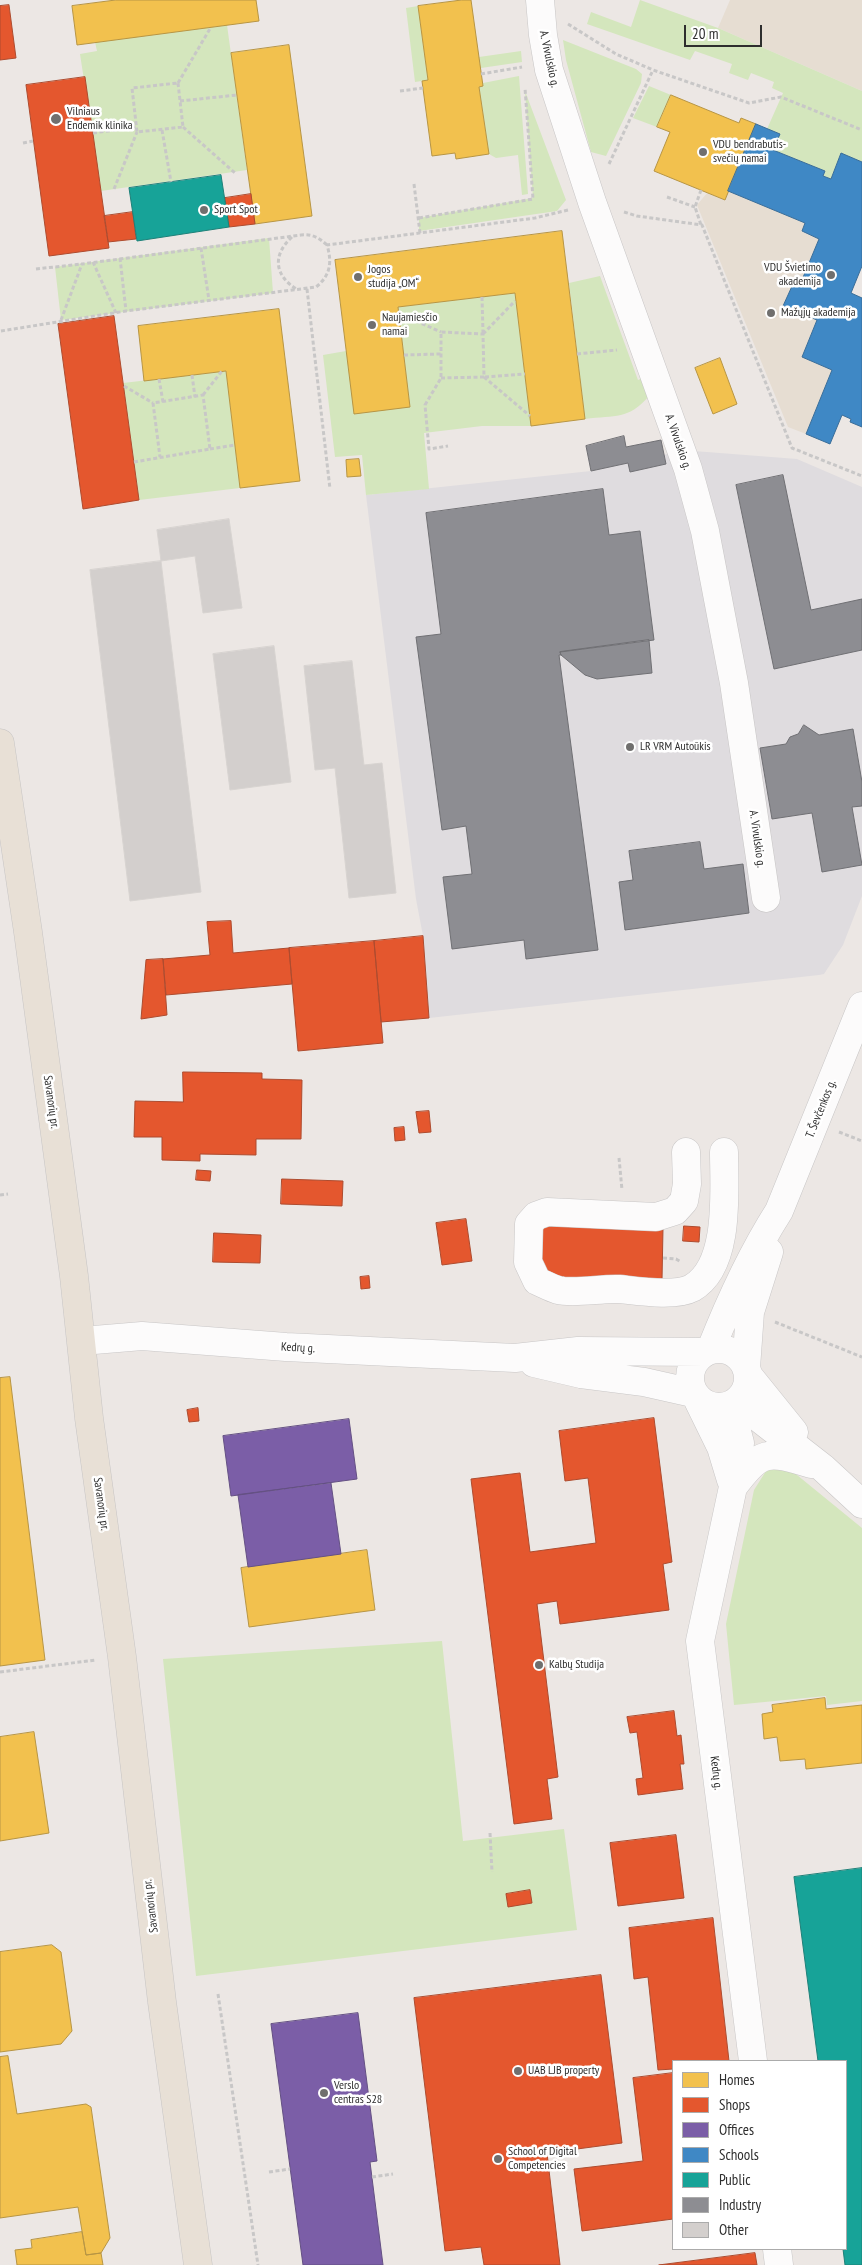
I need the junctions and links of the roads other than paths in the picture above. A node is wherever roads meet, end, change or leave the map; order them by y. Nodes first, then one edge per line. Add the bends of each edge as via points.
1 (540, 3) edge
2 (0, 744) edge
3 (766, 898) dead end
4 (862, 1006) edge
5 (686, 1152) dead end
6 (724, 1152) dead end
7 (779, 1211) junction
8 (82, 1341) junction
9 (708, 1350) junction
10 (515, 1358) junction
11 (747, 1371) junction
12 (695, 1395) junction
13 (734, 1403) junction
14 (823, 1468) junction
15 (733, 1487) junction
16 (862, 1504) edge
17 (753, 2060) edge
18 (776, 2250) edge
19 (198, 2265) edge
20 (779, 2265) edge

1 - 3 street, A. Vivulskio g. via 549,70 592,202 688,468 705,531 734,683
2 - 8 main road, Savanorių pr.
4 - 7 street, T. Ševčenkos g.
5 - 6 street via 687,1184 684,1200 675,1211 656,1217 547,1212 536,1216 529,1224 528,1262 537,1281 559,1290 656,1292 692,1288 708,1271 720,1242 725,1214
7 - 9 street, T. Ševčenkos g. via 760,1240
7 - 11 street, T. Ševčenkos g. via 750,1312
8 - 10 street, Kedrų g. via 142,1336 286,1348
8 - 19 main road, Savanorių pr. via 162,2002
9 - 10 street, Kedrų g. via 578,1352
9 - 11 street via 729,1350 740,1357
9 - 12 street via 695,1360 689,1373
10 - 12 street, Kedrų g.
11 - 13 street via 746,1388
11 - 14 street
12 - 13 street via 714,1407
12 - 15 street, Kedrų g. via 721,1447
13 - 14 street
13 - 15 street, Kedrų g. via 740,1443
14 - 15 street, Kedrų g. via 789,1457 770,1455 752,1463
14 - 16 street
15 - 17 street, Kedrų g. via 700,1641
18 - 20 street

